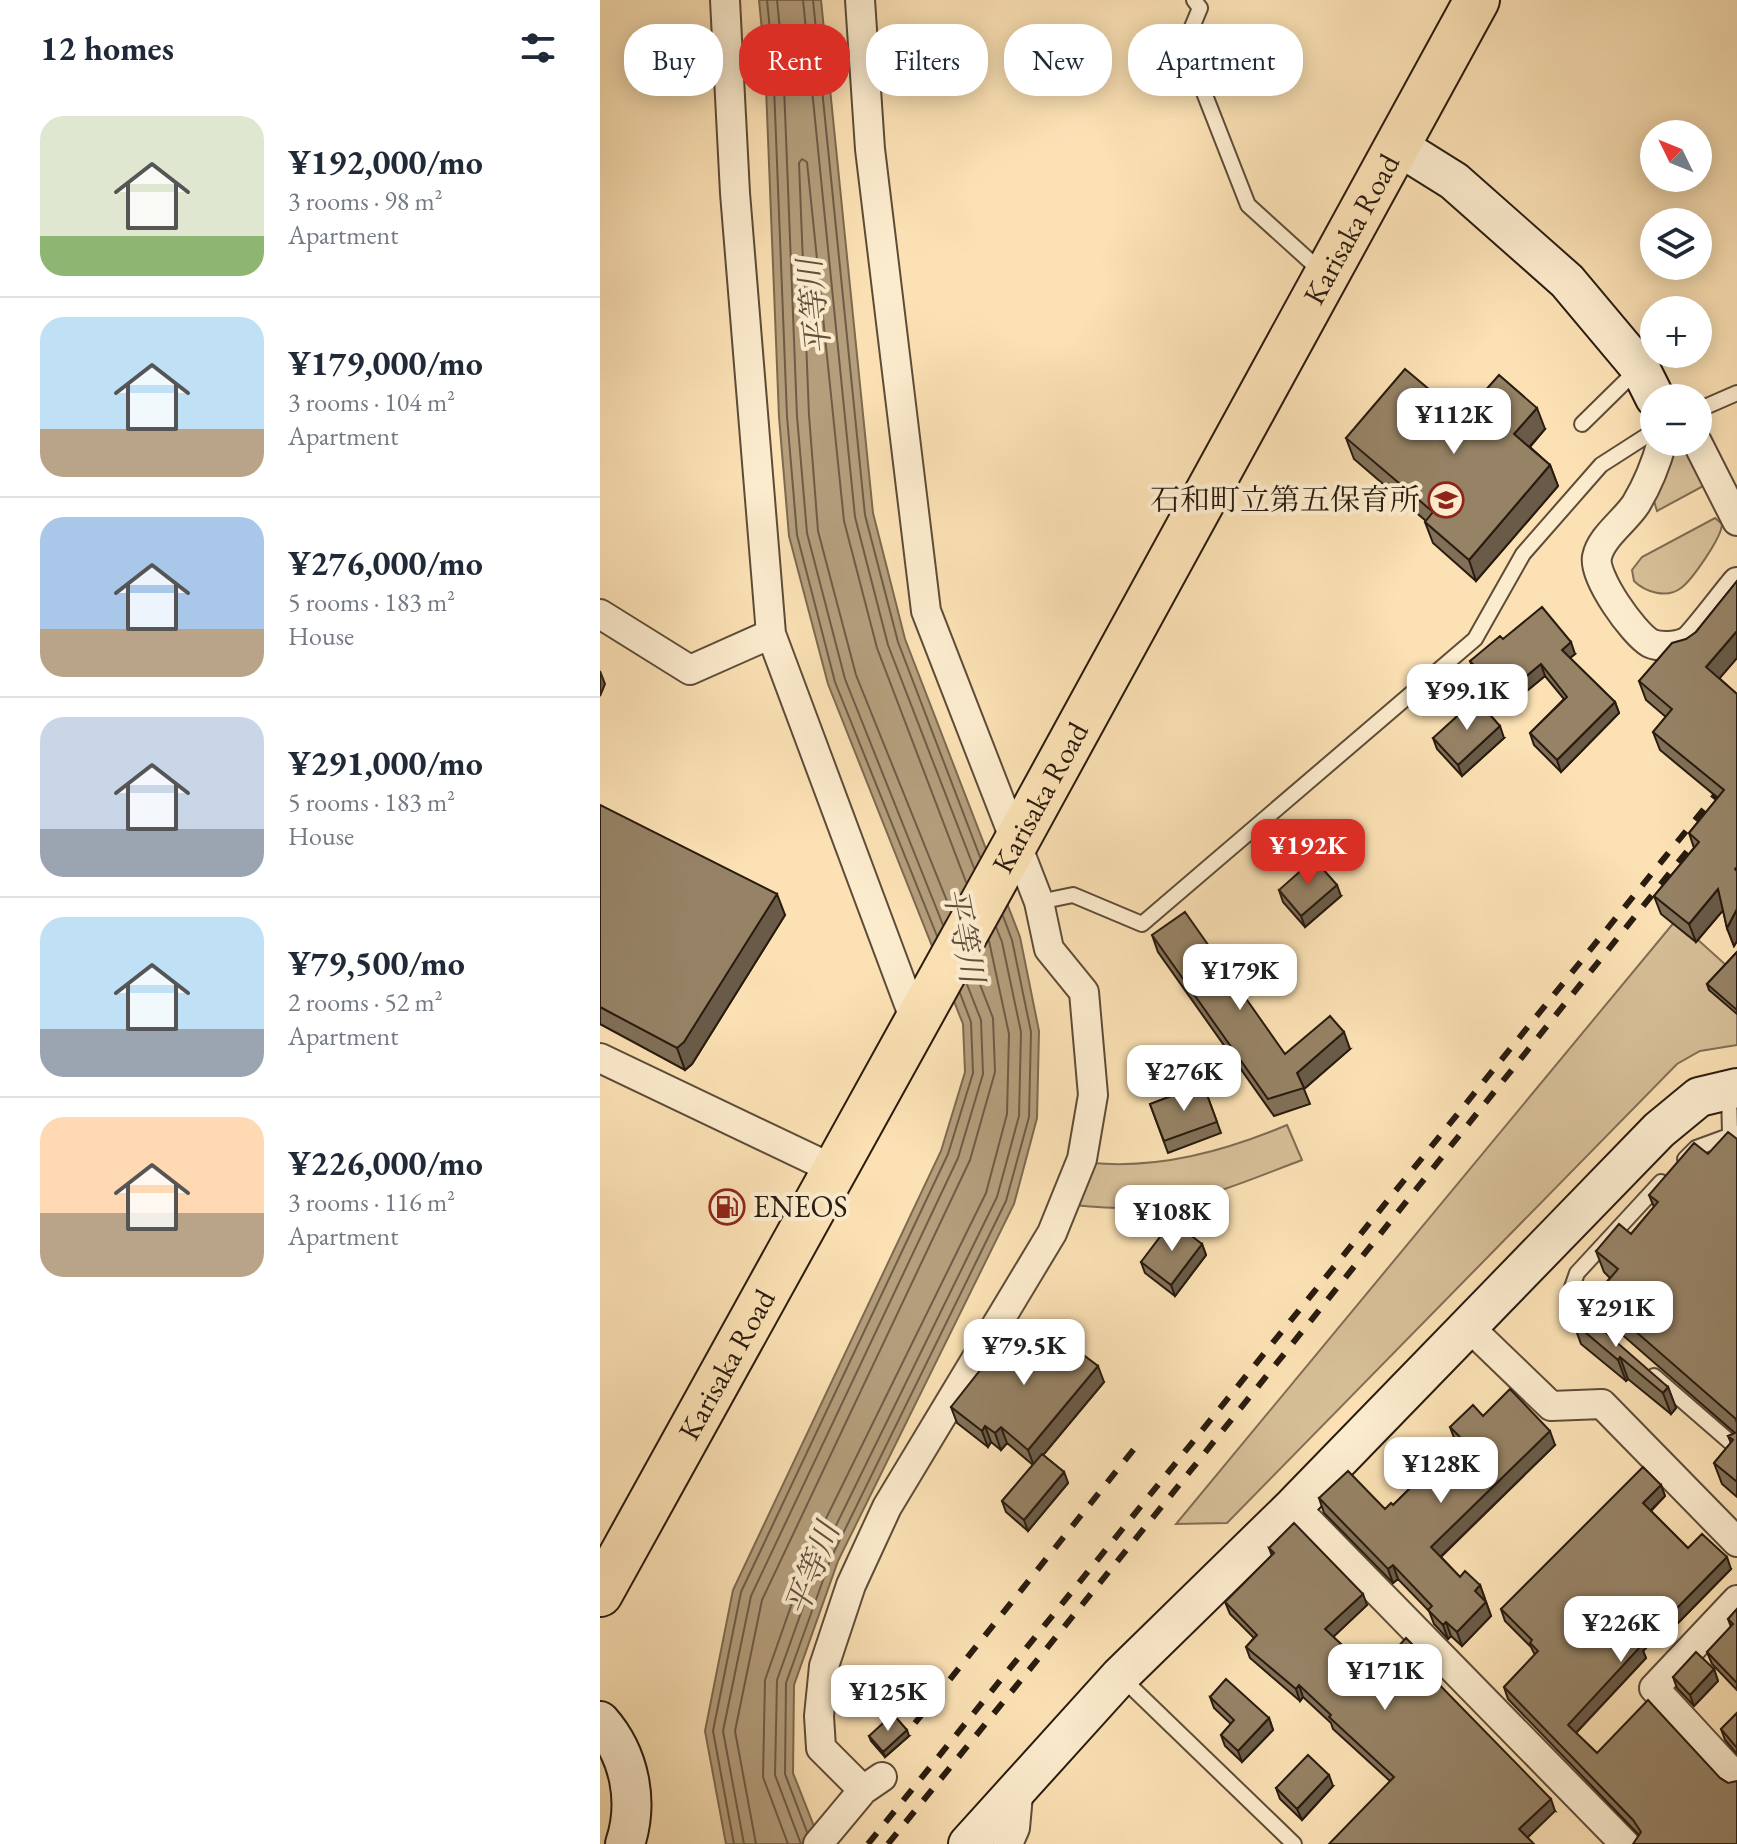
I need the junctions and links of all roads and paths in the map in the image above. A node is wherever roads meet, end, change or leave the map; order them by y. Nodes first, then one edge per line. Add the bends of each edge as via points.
1 (725, 0) edge
2 (860, 0) edge
3 (1194, 0) edge
4 (1477, 0) edge
5 (1398, 146) junction
6 (1326, 276) junction
7 (1647, 383) edge
8 (1734, 399) edge
9 (1712, 406) edge
10 (1582, 424) dead end
11 (1640, 440) edge
12 (1657, 456) edge
13 (1704, 456) edge
14 (1737, 521) edge
15 (1737, 582) edge
16 (600, 614) edge
17 (771, 634) junction
18 (1009, 856) junction
19 (1039, 902) junction
20 (919, 1016) junction
21 (600, 1058) edge
22 (1733, 1089) edge
23 (1733, 1134) edge
24 (835, 1170) junction
25 (1469, 1327) junction
26 (1611, 1338) edge
27 (1645, 1368) edge
28 (1737, 1448) edge
29 (1294, 1506) junction
30 (1737, 1542) edge
31 (600, 1594) edge
32 (1737, 1600) edge
33 (1120, 1676) junction
34 (606, 1728) edge
35 (1737, 1778) edge
36 (1019, 1784) junction
37 (625, 1844) edge
38 (818, 1844) edge
39 (968, 1844) edge
40 (1008, 1844) edge
41 (1294, 1844) edge
42 (1625, 1844) edge

1 - 17 street
2 - 18 street via 870,149 926,611
3 - 6 lane via 1200,8 1185,44 1248,205
4 - 5 highway, Karisaka Road
5 - 6 highway, Karisaka Road
5 - 7 street via 1454,181 1567,281
6 - 18 highway, Karisaka Road
7 - 10 lane
8 - 9 lane
11 - 19 lane via 1601,465 1523,554 1475,639 1142,924 1073,895
12 - 15 street via 1635,506 1599,550 1601,581 1638,634 1653,645 1667,646 1686,642
13 - 14 street
16 - 17 street via 690,670
17 - 20 street
18 - 19 street
18 - 20 highway, Karisaka Road
19 - 38 street via 1049,949 1084,992 1093,1095 1082,1159 1052,1233 887,1507 851,1585 820,1690 821,1748 873,1783
20 - 24 highway, Karisaka Road
21 - 24 street
22 - 23 lane
22 - 25 street via 1699,1097 1671,1119
23 - 26 lane via 1696,1148 1577,1273 1570,1293 1579,1309
24 - 31 highway, Karisaka Road
25 - 29 street
25 - 30 street via 1551,1406 1602,1404
27 - 28 lane
29 - 33 street
29 - 42 street
32 - 35 street via 1654,1688
33 - 36 street
33 - 41 lane
34 - 37 street via 627,1770 632,1823
36 - 39 street
36 - 40 street

